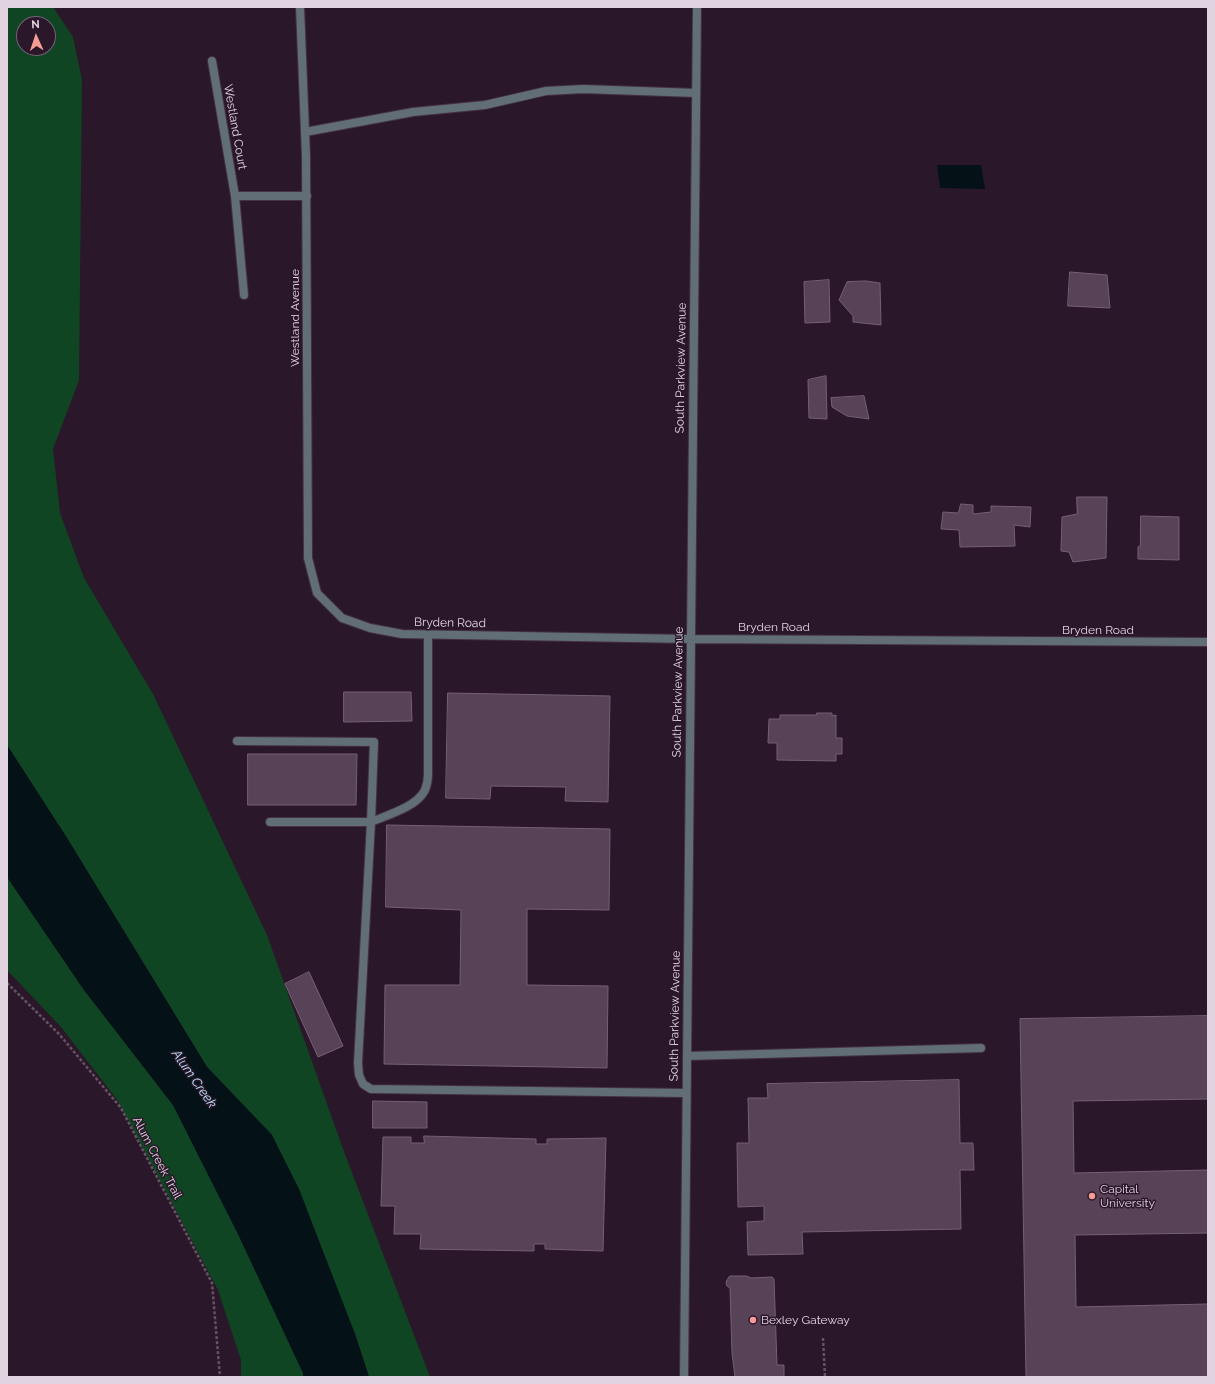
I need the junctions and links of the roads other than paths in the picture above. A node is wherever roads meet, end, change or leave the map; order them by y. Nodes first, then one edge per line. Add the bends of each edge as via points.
1 (300, 7) edge
2 (697, 7) edge
3 (212, 61) dead end
4 (696, 93) junction
5 (306, 132) junction
6 (235, 196) junction
7 (307, 196) junction
8 (244, 295) dead end
9 (342, 618) joint
10 (428, 635) junction
11 (690, 639) junction
12 (1208, 642) edge
13 (237, 741) dead end
14 (270, 822) dead end
15 (371, 822) junction
16 (981, 1048) dead end
17 (687, 1056) junction
18 (686, 1094) junction
19 (684, 1377) edge

1 - 5 street, Westland Avenue
2 - 4 street, South Parkview Avenue
3 - 6 street, Westland Court
4 - 5 street via 583,89 546,91 485,106 414,112
4 - 11 street, South Parkview Avenue
5 - 7 street, Westland Avenue
6 - 7 street
6 - 8 street, Westland Court
7 - 9 street, Westland Avenue via 308,558 317,593
9 - 10 street, Bryden Road via 389,632
10 - 11 street, Bryden Road
10 - 15 street via 428,774 425,790 412,804
11 - 12 street, Bryden Road
11 - 17 street, South Parkview Avenue
13 - 15 street via 374,742
14 - 15 street
15 - 18 street via 358,1063 363,1084 371,1089
16 - 17 street
17 - 18 street, South Parkview Avenue
18 - 19 street, South Parkview Avenue

